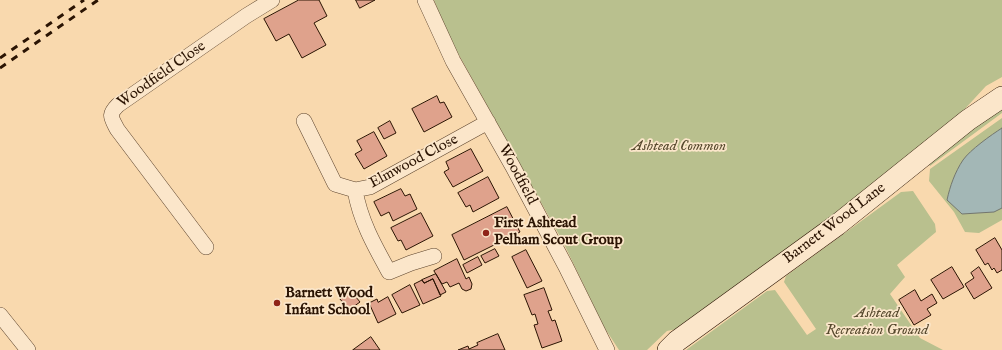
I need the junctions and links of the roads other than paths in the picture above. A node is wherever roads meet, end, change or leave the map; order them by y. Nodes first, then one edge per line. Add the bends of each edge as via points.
1 (272, 0) edge
2 (425, 0) edge
3 (1002, 97) edge
4 (304, 120) dead end
5 (488, 122) junction
6 (355, 190) junction
7 (206, 246) dead end
8 (434, 256) dead end
9 (0, 315) edge
10 (28, 350) edge
11 (607, 350) edge
12 (668, 350) edge

1 - 7 street, Woodfield Close via 111,112 117,128
2 - 5 street, Woodfield via 453,60
3 - 12 street, Barnett Wood Lane via 968,120 837,225
4 - 6 street, Elmwood Close via 335,184
5 - 6 street, Elmwood Close via 370,187
5 - 11 street, Woodfield via 566,267
6 - 8 street via 358,207 371,239 389,272
9 - 10 street

